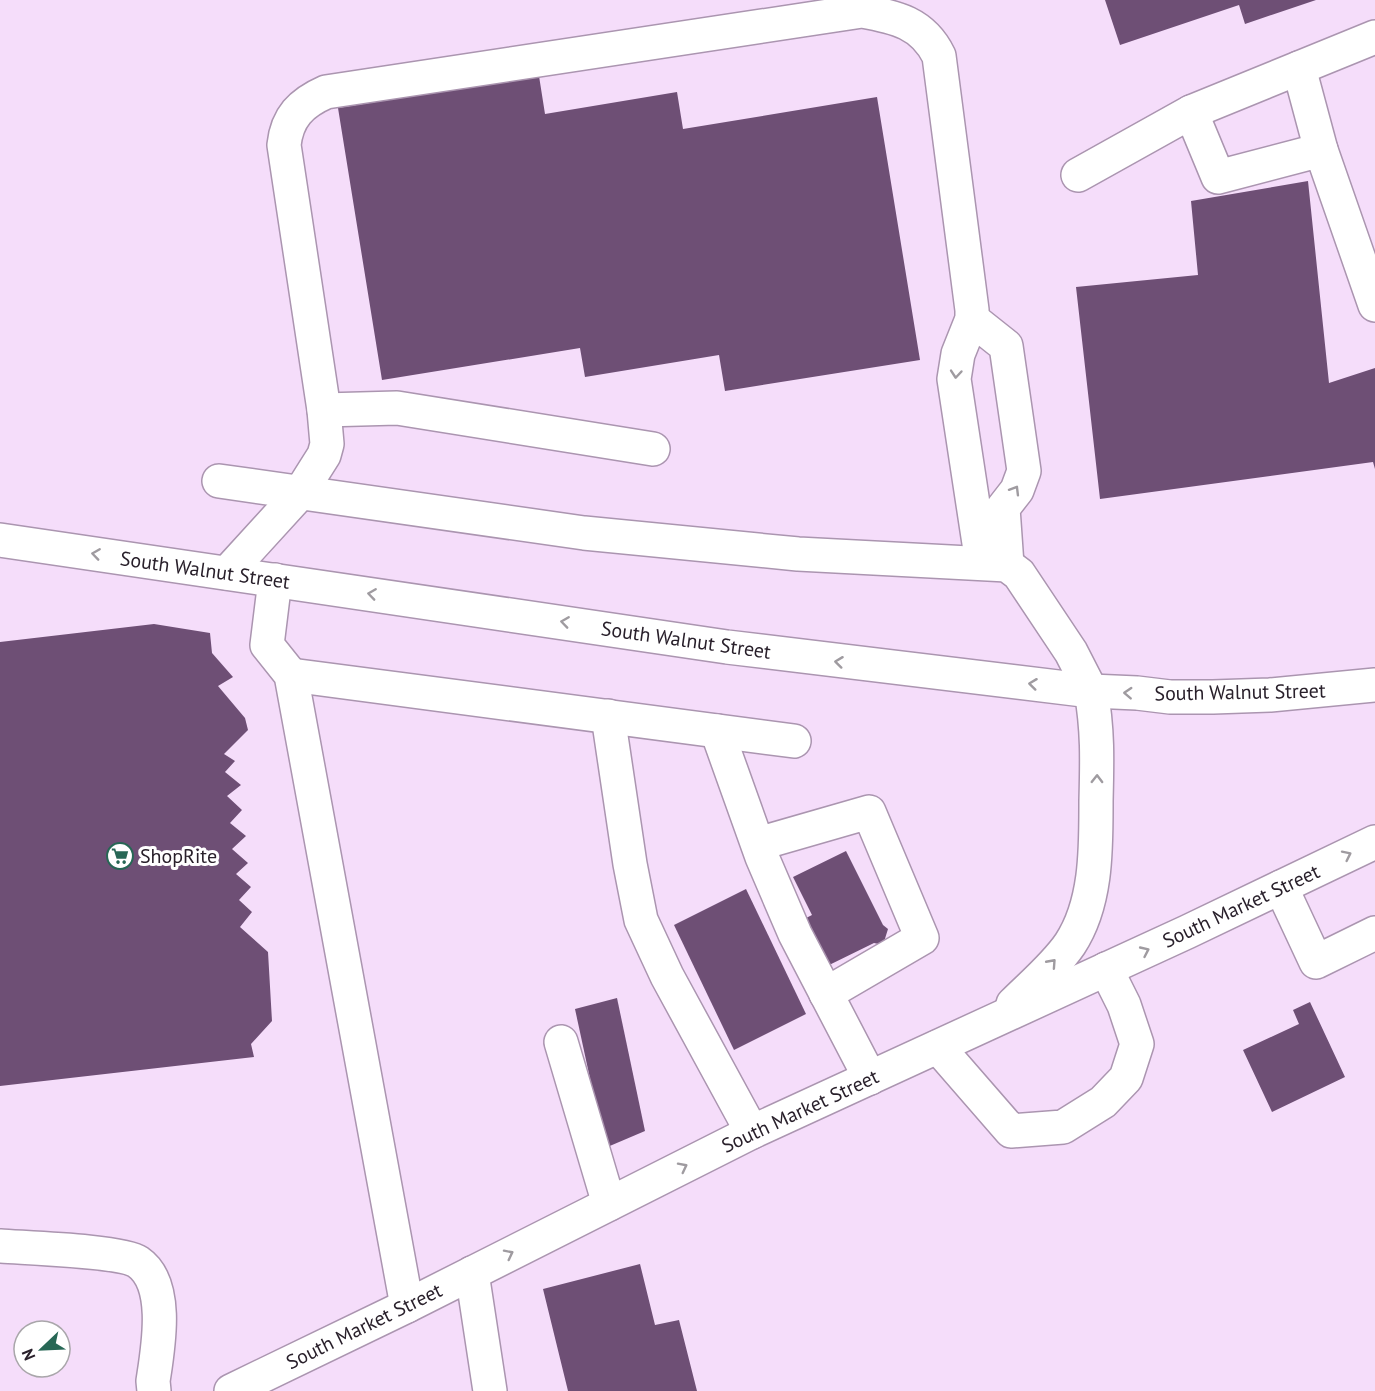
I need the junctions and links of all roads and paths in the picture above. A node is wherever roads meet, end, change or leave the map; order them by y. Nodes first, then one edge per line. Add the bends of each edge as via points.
1 (1375, 37) edge
2 (1299, 68) junction
3 (1191, 112) junction
4 (1321, 150) junction
5 (1078, 175) dead end
6 (1375, 305) edge
7 (972, 319) junction
8 (324, 410) junction
9 (653, 449) dead end
10 (219, 481) dead end
11 (300, 493) junction
12 (0, 540) edge
13 (994, 564) junction
14 (227, 573) junction
15 (275, 580) junction
16 (291, 675) junction
17 (1375, 685) edge
18 (1091, 691) junction
19 (608, 716) junction
20 (717, 731) junction
21 (794, 741) dead end
22 (1375, 842) edge
23 (758, 844) junction
24 (1281, 887) junction
25 (1375, 933) edge
26 (1107, 969) junction
27 (826, 994) junction
28 (997, 1020) junction
29 (561, 1042) dead end
30 (938, 1047) junction
31 (870, 1078) junction
32 (752, 1132) junction
33 (609, 1204) junction
34 (0, 1246) edge
35 (472, 1273) junction
36 (407, 1306) junction
37 (154, 1391) edge
38 (231, 1391) edge
39 (490, 1391) edge

1 - 2 main road
2 - 3 main road
2 - 4 main road
3 - 4 main road via 1218,177
3 - 5 main road
4 - 6 main road
7 - 8 main road via 939,56 932,41 910,24 870,12 842,13 326,92 306,103 289,123 284,145
7 -> 13 main road via 958,354 954,379
13 -> 7 main road via 1003,507 1017,490 1024,471 1006,346
8 - 9 main road via 397,408
8 - 11 main road via 324,455
10 - 11 main road
11 - 13 main road via 584,534 798,554
11 - 14 main road
14 -> 12 main road, South Walnut Street
13 - 18 main road via 1018,574 1071,652
14 - 15 main road, South Walnut Street
15 - 16 main road via 267,645
18 -> 15 main road, South Walnut Street via 727,647
16 - 19 main road
16 - 36 main road
17 -> 18 main road, South Walnut Street via 1213,697
28 -> 18 main road via 1070,944 1086,904 1095,863 1096,821 1097,725
19 - 20 main road
19 - 32 main road via 641,920
20 - 21 main road
20 - 23 main road
24 -> 22 main road, South Market Street
23 - 27 main road via 795,934
23 - 27 main road via 869,812 922,938
24 - 25 main road via 1316,962
26 -> 24 main road, South Market Street
26 - 28 main road, South Market Street
26 - 30 main road via 1137,1044 1126,1078 1103,1102 1063,1127 1011,1131
27 - 31 main road
28 - 30 main road, South Market Street
29 - 33 main road
30 - 31 main road, South Market Street
31 - 32 main road, South Market Street
33 -> 32 main road, South Market Street
35 -> 33 main road, South Market Street
34 - 37 main road via 117,1255 138,1262 153,1280 160,1309
35 - 36 main road, South Market Street
35 - 39 main road
36 - 38 main road, South Market Street

